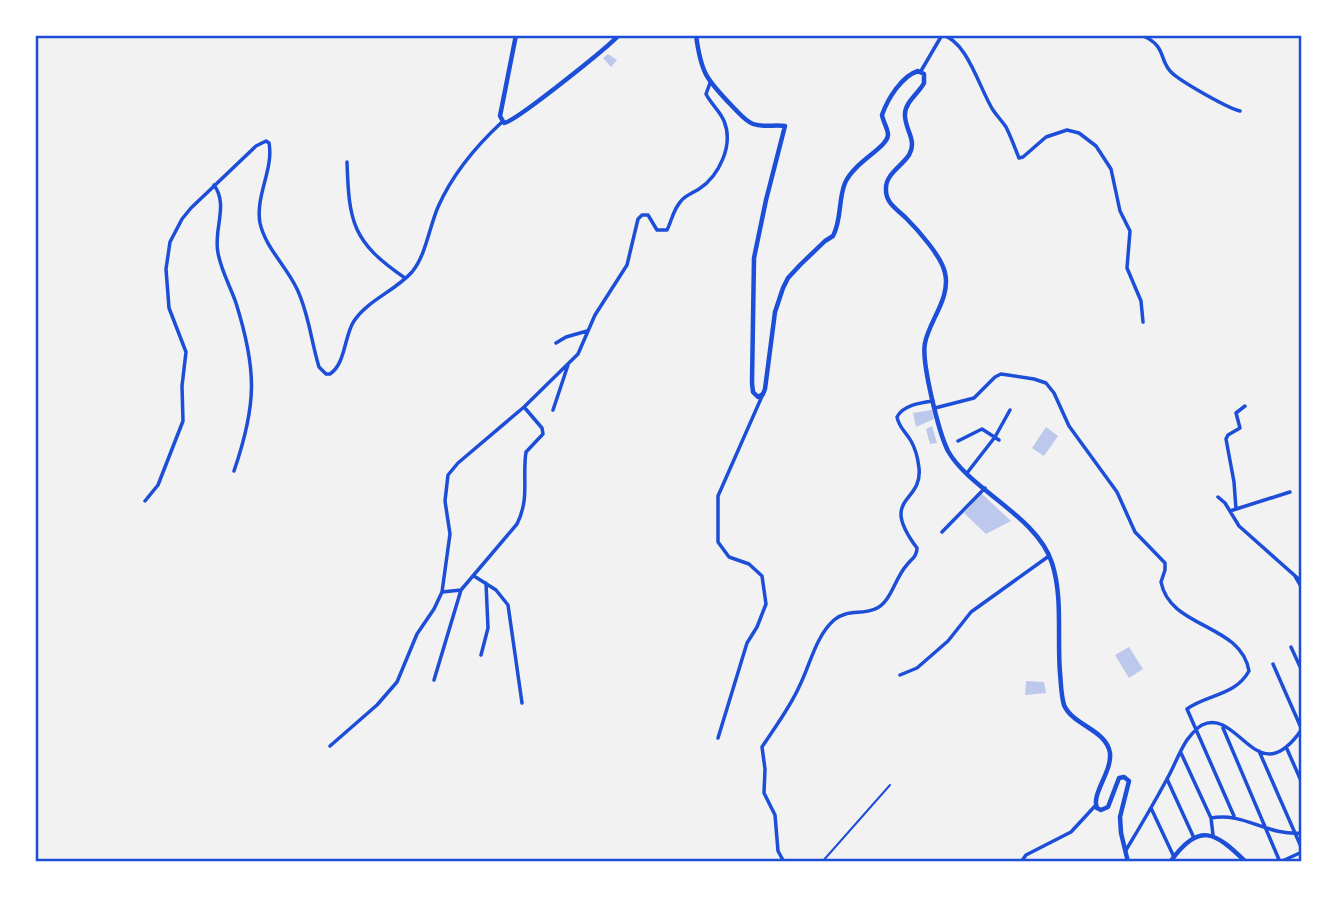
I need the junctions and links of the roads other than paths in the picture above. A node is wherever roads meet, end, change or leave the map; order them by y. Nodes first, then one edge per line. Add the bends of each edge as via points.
1 (516, 35) edge
2 (620, 35) edge
3 (696, 35) edge
4 (942, 35) edge
5 (1141, 35) edge
6 (921, 71) junction
7 (710, 83) junction
8 (1240, 111) dead end
9 (502, 122) junction
10 (347, 162) dead end
11 (214, 185) junction
12 (405, 278) junction
13 (1143, 322) dead end
14 (587, 331) junction
15 (556, 342) dead end
16 (569, 363) junction
17 (763, 394) junction
18 (933, 401) junction
19 (1245, 406) dead end
20 (524, 407) junction
21 (935, 408) junction
22 (553, 410) dead end
23 (1010, 410) dead end
24 (997, 438) junction
25 (958, 441) dead end
26 (234, 471) dead end
27 (967, 473) junction
28 (985, 488) junction
29 (1290, 492) dead end
30 (1218, 497) dead end
31 (145, 501) dead end
32 (1236, 509) junction
33 (1230, 511) junction
34 (942, 532) dead end
35 (1049, 556) junction
36 (1292, 573) junction
37 (474, 576) junction
38 (1302, 582) edge
39 (486, 583) junction
40 (1302, 589) edge
41 (461, 590) junction
42 (442, 592) junction
43 (1291, 648) dead end
44 (481, 655) dead end
45 (1273, 664) dead end
46 (1302, 671) edge
47 (900, 675) dead end
48 (434, 680) dead end
49 (522, 703) dead end
50 (1223, 726) junction
51 (1196, 729) junction
52 (1302, 730) edge
53 (718, 737) dead end
54 (330, 746) dead end
55 (1287, 749) junction
56 (1259, 751) junction
57 (1181, 753) junction
58 (1167, 779) junction
59 (1302, 783) edge
60 (1096, 806) junction
61 (1151, 808) junction
62 (1234, 816) junction
63 (1210, 818) junction
64 (1265, 829) junction
65 (1302, 833) edge
66 (1295, 834) junction
67 (1213, 835) junction
68 (1195, 838) junction
69 (1302, 850) edge
70 (1125, 851) junction
71 (1172, 860) edge
72 (783, 862) edge
73 (1021, 862) edge
74 (1128, 862) edge
75 (1246, 862) edge
76 (1280, 862) edge

1 - 9 street
2 - 9 street via 528,110
3 - 7 street via 701,66
4 - 6 street
4 - 13 street via 960,49 973,69 1019,158 1046,137 1068,130 1085,136 1104,156 1130,231 1127,268 1141,301
5 - 8 street via 1161,49 1170,72
6 - 17 street via 904,80 885,108 882,117 888,132 883,146 858,164 845,183 833,236 800,265 783,288
6 - 18 street via 924,83 905,113 912,148 888,180 886,191 891,204 906,217 945,272 945,292 924,349
7 - 14 street via 707,96 726,128 719,169 682,198 667,230 657,230 648,215 638,219 627,265
7 - 17 street via 747,121 785,126 752,278 752,383 755,396
9 - 12 street via 474,148 450,183 417,263
10 - 12 street via 348,203 356,229 381,260
11 - 12 street via 256,146 269,143 260,225 296,286 319,367 326,374 338,364 354,321
11 - 26 street via 221,197 218,252 251,367 249,423
11 - 31 street via 182,219 167,253 169,308 186,352 181,392 185,413 159,485
14 - 15 street
14 - 16 street via 582,348
16 - 20 street
16 - 22 street
17 - 53 street via 718,496 718,541 729,557 749,564 762,576 766,604 747,643
18 - 21 street
18 - 72 street via 908,407 897,417 912,442 919,467 918,480 901,511 902,524 918,548 917,554 879,607 843,614 830,625 786,712 762,747 764,793 775,815
19 - 32 street via 1236,413 1240,429 1226,439
20 - 37 street via 543,434 526,452 523,511
20 - 42 street via 448,475 445,501 450,534
21 - 27 street via 944,442
21 - 51 street via 974,398 1001,374 1034,379 1052,388 1067,423 1117,492 1135,533 1165,563 1161,582 1166,594 1187,616 1227,638 1245,658 1249,671 1239,685 1188,709
23 - 24 street
24 - 25 street via 982,429
24 - 27 street
27 - 28 street
28 - 34 street
28 - 35 street via 1008,507
29 - 32 street
30 - 33 street
32 - 33 street
33 - 36 street via 1239,526
35 - 47 street via 971,612 948,641 917,668
35 - 60 street via 1056,587 1064,705 1103,740 1110,753
36 - 38 street
36 - 40 street
37 - 39 street
37 - 41 street
39 - 44 street via 488,628
39 - 49 street via 509,605
41 - 42 street
41 - 48 street
42 - 54 street via 417,634 397,682
43 - 46 street
45 - 52 street
50 - 51 street via 1207,723
50 - 56 street
50 - 64 street
51 - 57 street
51 - 62 street
52 - 55 street
55 - 56 street via 1272,754
55 - 59 street
56 - 66 street
57 - 58 street
57 - 63 street
58 - 61 street
58 - 68 street
60 - 70 street via 1106,809 1118,780 1128,779 1120,817
60 - 73 street via 1071,832
61 - 70 street
61 - 71 street
62 - 63 street
62 - 64 street
63 - 67 street
64 - 66 street
64 - 76 street
65 - 66 street
66 - 69 street
67 - 68 street
67 - 75 street
68 - 71 street
69 - 76 street
70 - 74 street

